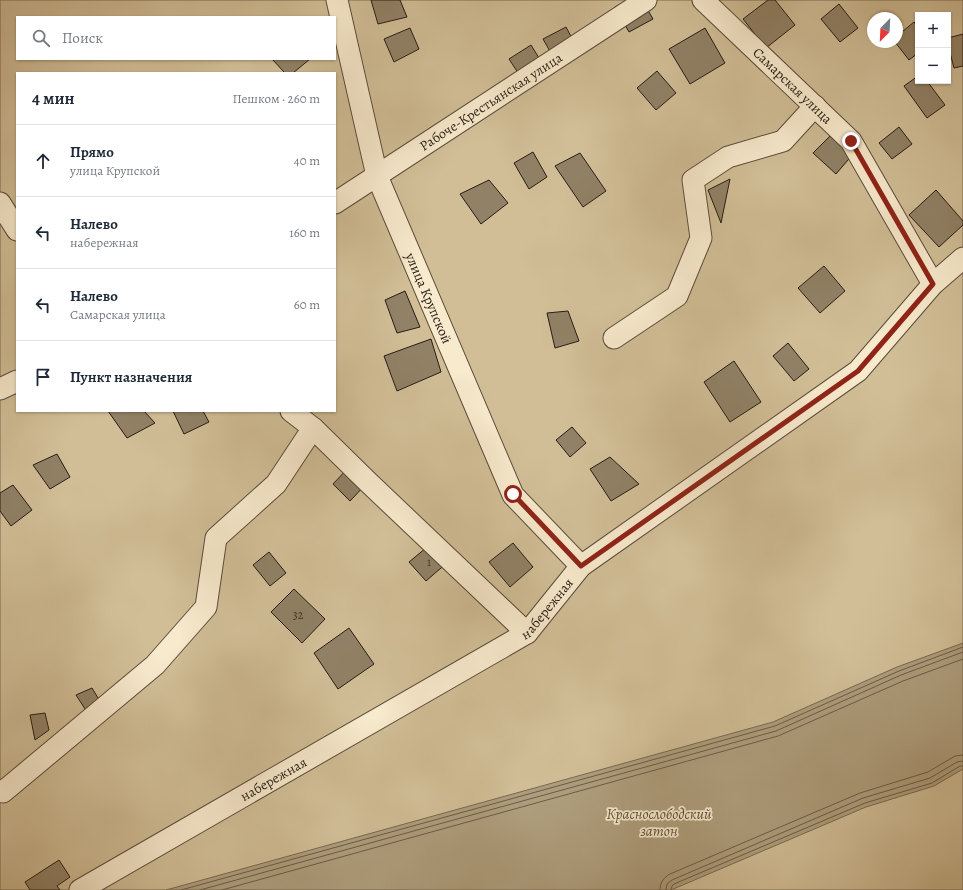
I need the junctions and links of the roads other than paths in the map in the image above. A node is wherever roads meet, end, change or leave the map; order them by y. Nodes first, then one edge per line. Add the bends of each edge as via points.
1 (337, 0) edge
2 (646, 0) edge
3 (703, 0) edge
4 (815, 106) junction
5 (377, 176) junction
6 (336, 202) edge
7 (0, 203) edge
8 (16, 228) edge
9 (963, 258) edge
10 (933, 284) junction
11 (614, 338) dead end
12 (16, 381) edge
13 (0, 389) edge
14 (292, 412) edge
15 (313, 428) junction
16 (581, 566) junction
17 (527, 633) junction
18 (0, 791) edge
19 (80, 890) edge

1 - 5 street, улица Крупской
2 - 5 street, Рабоче-Крестьянская улица
3 - 4 street, Самарская улица
4 - 10 street, Самарская улица via 851,141
4 - 11 street via 783,141 728,157 693,180 701,238 677,296
5 - 6 street, Рабоче-Крестьянская улица
5 - 16 street, улица Крупской via 513,494
7 - 8 street
9 - 10 street, набережная
10 - 16 street, набережная via 858,371
12 - 13 street
14 - 15 street
15 - 17 street
15 - 18 street via 276,484 216,538 206,607 155,665 3,792
16 - 17 street, набережная
17 - 19 street, набережная

